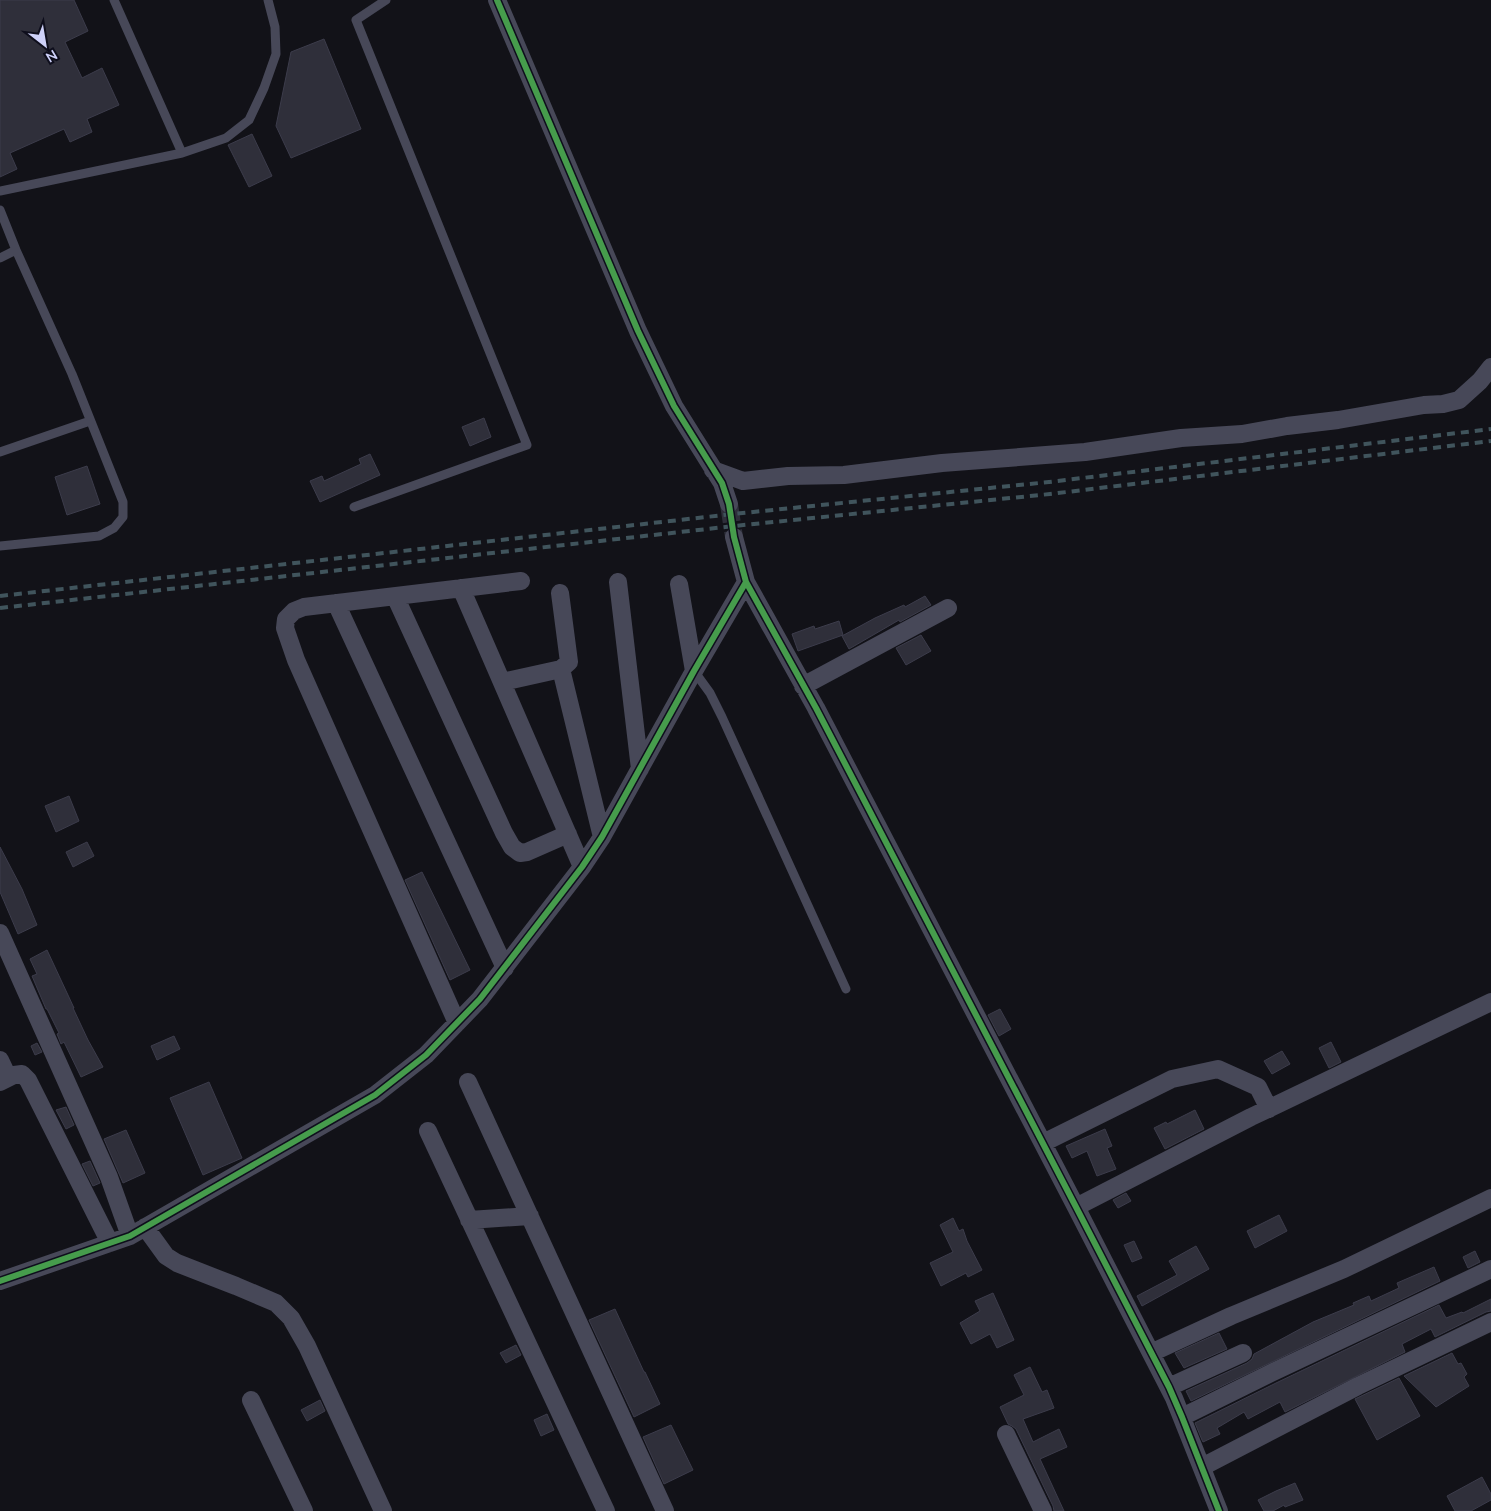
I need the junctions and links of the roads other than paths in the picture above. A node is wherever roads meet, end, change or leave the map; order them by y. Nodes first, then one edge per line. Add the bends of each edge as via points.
1 (114, 0) edge
2 (268, 0) edge
3 (386, 0) edge
4 (497, 0) edge
5 (182, 153) junction
6 (0, 191) edge
7 (0, 210) edge
8 (16, 250) junction
9 (0, 258) edge
10 (1491, 367) edge
11 (90, 421) junction
12 (0, 452) edge
13 (713, 470) junction
14 (729, 504) tunnel mouth
15 (354, 507) dead end
16 (734, 537) tunnel mouth
17 (0, 546) edge
18 (521, 580) dead end
19 (618, 582) dead end
20 (746, 582) junction
21 (679, 584) dead end
22 (461, 588) junction
23 (560, 593) dead end
24 (396, 596) junction
25 (336, 603) junction
26 (948, 608) dead end
27 (561, 669) junction
28 (694, 671) junction
29 (502, 682) junction
30 (803, 686) junction
31 (640, 769) junction
32 (568, 834) junction
33 (602, 837) junction
34 (582, 867) junction
35 (0, 933) edge
36 (505, 968) junction
37 (846, 989) dead end
38 (1491, 1002) edge
39 (458, 1023) junction
40 (0, 1060) edge
41 (4, 1080) edge
42 (468, 1082) dead end
43 (1269, 1109) junction
44 (428, 1131) dead end
45 (1043, 1143) junction
46 (1491, 1198) edge
47 (1076, 1207) junction
48 (530, 1216) junction
49 (470, 1220) junction
50 (148, 1231) junction
51 (130, 1236) junction
52 (110, 1243) junction
53 (1491, 1269) edge
54 (0, 1281) edge
55 (1491, 1322) edge
56 (1243, 1353) dead end
57 (1152, 1354) junction
58 (1169, 1387) junction
59 (251, 1400) dead end
60 (1182, 1418) junction
61 (1006, 1434) dead end
62 (1202, 1467) junction
63 (304, 1511) edge
64 (384, 1511) edge
65 (606, 1511) edge
66 (665, 1511) edge
67 (1043, 1511) edge
68 (1219, 1511) edge

1 - 5 lane
2 - 5 lane via 276,54 249,120 226,138
3 - 15 lane via 356,20 527,445
4 - 13 street via 638,332 674,406
5 - 6 lane
7 - 8 lane
8 - 9 lane
8 - 11 lane
10 - 13 street via 1459,400 1242,434 1181,438 1085,452 942,462 844,475 743,481
11 - 12 lane
11 - 17 lane via 123,502 123,517 114,528 99,536
13 - 14 street via 722,483
16 - 20 street
18 - 22 street
19 - 31 street
20 - 28 street
20 - 30 street
21 - 28 street
22 - 24 street
22 - 29 street
23 - 27 street via 569,659
24 - 25 street
24 - 32 street via 512,847 528,852
25 - 36 street
25 - 39 street via 304,606 286,619 285,628 296,660
26 - 30 street
27 - 29 street
27 - 33 street
28 - 31 street
28 - 37 lane via 722,717
29 - 32 street
30 - 45 street
31 - 33 street
32 - 34 street
33 - 34 street
34 - 36 street
35 - 51 street via 109,1177
36 - 39 street
38 - 43 street
39 - 50 street via 426,1055 375,1095
40 - 41 street
41 - 52 street via 22,1074 28,1080
42 - 48 street
43 - 45 street via 1258,1087 1218,1069 1172,1078
43 - 47 street
44 - 49 street
45 - 47 street
46 - 57 street via 1344,1269 1231,1316
47 - 57 street
48 - 49 street
48 - 66 street
49 - 65 street
50 - 51 street
50 - 64 street via 166,1256 177,1263 276,1303 291,1318
51 - 52 street
52 - 54 street
53 - 60 street
55 - 62 street
56 - 58 street
57 - 58 street
58 - 60 street
59 - 63 street
60 - 62 street
61 - 67 street
62 - 68 street

